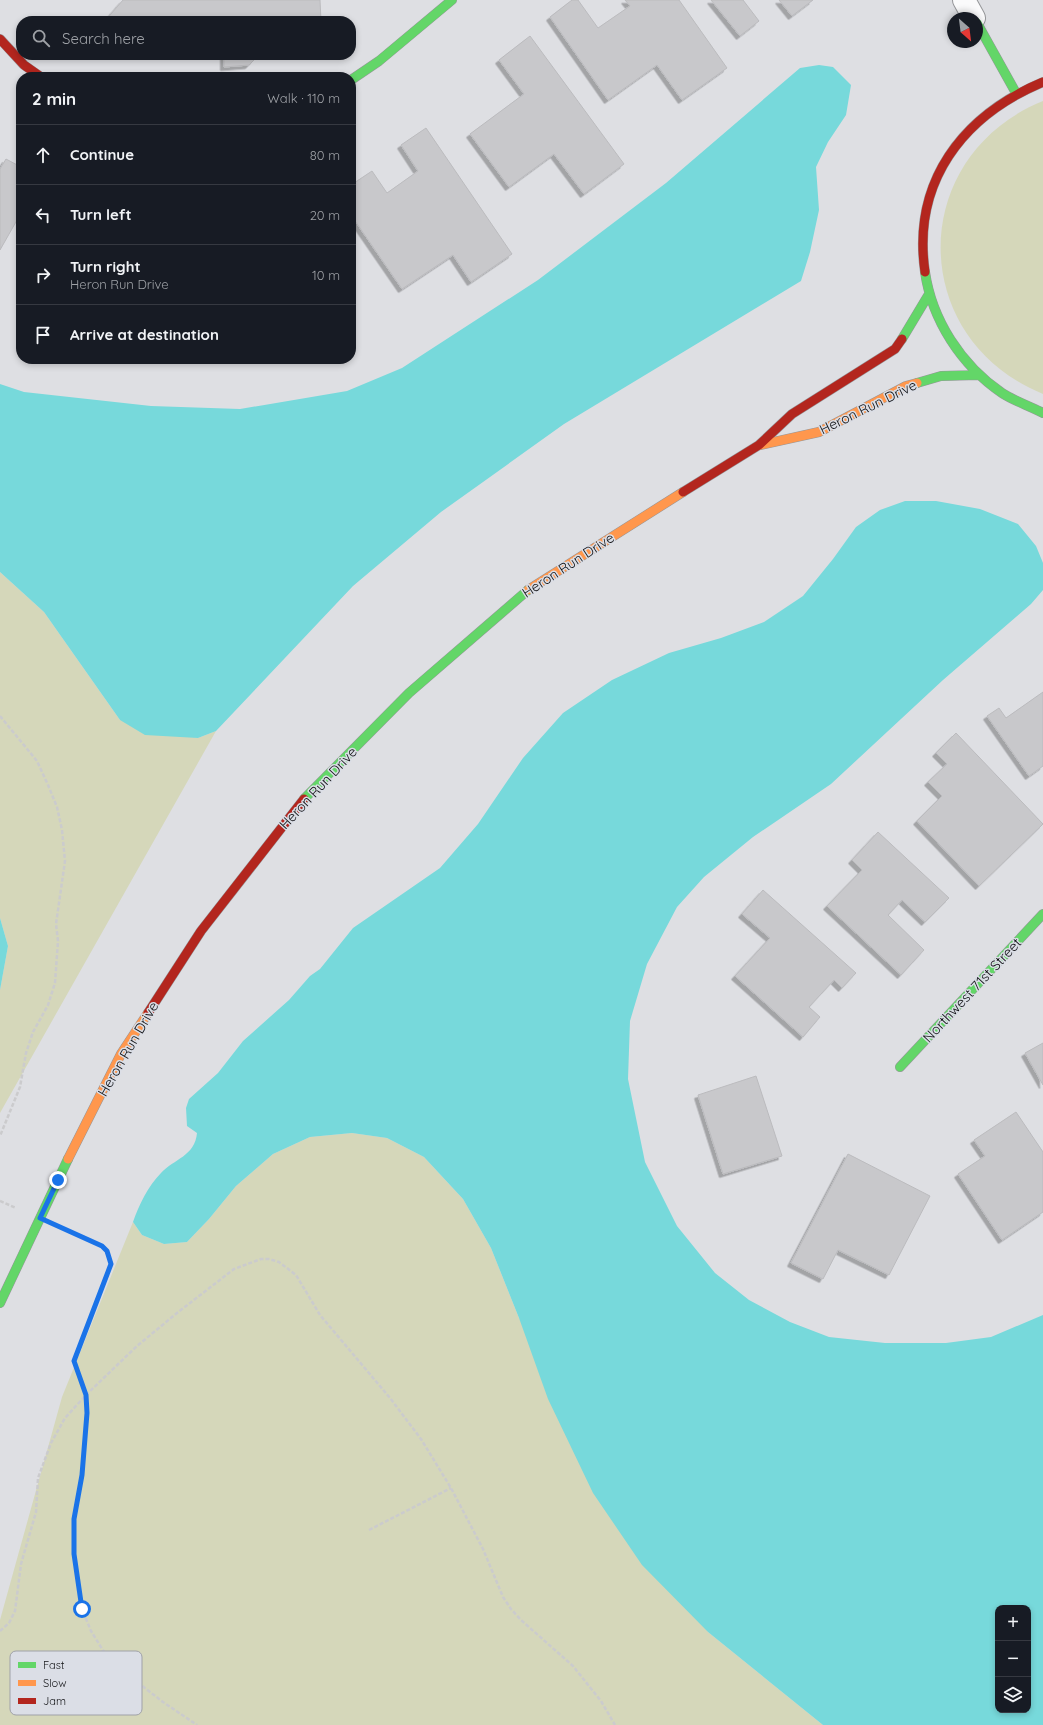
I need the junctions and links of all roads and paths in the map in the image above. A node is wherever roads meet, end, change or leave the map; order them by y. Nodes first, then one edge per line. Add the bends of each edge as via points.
1 (452, 0) edge
2 (964, 0) edge
3 (971, 12) edge
4 (983, 34) edge
5 (0, 39) edge
6 (16, 56) edge
7 (19, 60) edge
8 (34, 72) edge
9 (356, 77) edge
10 (1043, 82) edge
11 (1016, 93) junction
12 (929, 294) junction
13 (978, 375) junction
14 (1043, 413) edge
15 (759, 445) junction
16 (0, 716) edge
17 (1043, 914) edge
18 (900, 1067) dead end
19 (0, 1136) edge
20 (40, 1218) junction
21 (0, 1303) edge
22 (86, 1395) junction
23 (451, 1488) junction
24 (370, 1530) dead end
25 (0, 1631) edge
26 (103, 1651) edge
27 (142, 1686) edge
28 (197, 1725) edge
29 (615, 1725) edge

1 - 9 street via 379,61
2 - 3 street
4 - 11 street
5 - 6 street
7 - 8 street
10 - 11 street
11 - 12 street via 991,109 969,129 951,152 937,178 927,207 923,236 923,265
12 - 13 street via 947,338 961,358
12 - 15 street, Heron Run Drive via 912,325 895,348 792,414
13 - 14 street via 1001,394
13 - 15 street, Heron Run Drive via 941,376 906,386 819,432
15 - 20 street, Heron Run Drive via 530,588 409,693 297,806 201,931 121,1054
16 - 19 path via 37,761 48,785 60,822 65,861 57,918 58,964 55,983 48,1005 33,1032 20,1087
17 - 18 street, Northwest 71st Street
20 - 21 street, Heron Run Drive
20 - 22 path via 102,1246 110,1257 110,1269 74,1361
22 - 23 path via 137,1346 234,1269 261,1259 269,1259 279,1262 296,1275 320,1315 390,1398
22 - 25 path via 62,1424 51,1443 38,1478 36,1512 21,1564 15,1611 9,1623
22 - 26 path via 85,1446 74,1519 74,1554 82,1609
23 - 24 path
23 - 29 path via 511,1609 574,1666 601,1701
27 - 28 path

